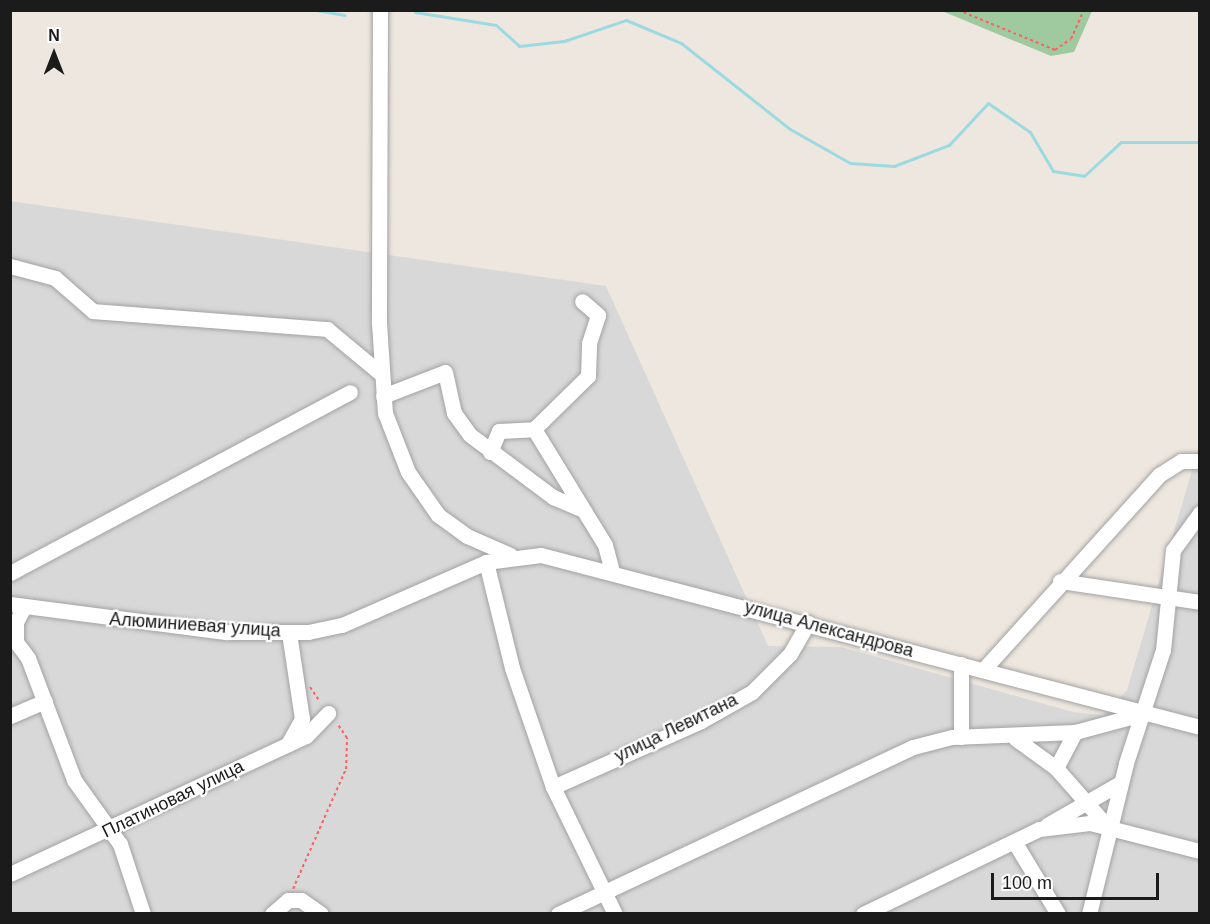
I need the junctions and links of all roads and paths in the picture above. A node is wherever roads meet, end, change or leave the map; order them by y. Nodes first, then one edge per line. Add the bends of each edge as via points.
1 (380, 10) edge
2 (958, 10) edge
3 (1084, 10) edge
4 (10, 266) edge
5 (582, 301) dead end
6 (381, 373) junction
7 (350, 392) dead end
8 (383, 396) junction
9 (534, 429) junction
10 (490, 452) junction
11 (1200, 461) edge
12 (581, 509) junction
13 (1200, 513) edge
14 (510, 555) junction
15 (486, 562) junction
16 (612, 571) junction
17 (10, 573) edge
18 (1060, 582) junction
19 (1167, 596) junction
20 (1200, 602) edge
21 (17, 605) edge
22 (808, 623) junction
23 (289, 633) junction
24 (13, 641) edge
25 (961, 664) junction
26 (982, 670) junction
27 (308, 683) dead end
28 (45, 701) junction
29 (328, 713) junction
30 (1146, 713) junction
31 (10, 716) edge
32 (1200, 727) edge
33 (1075, 732) junction
34 (961, 737) junction
35 (1012, 738) junction
36 (288, 744) junction
37 (1056, 768) junction
38 (1120, 783) junction
39 (552, 787) junction
40 (1083, 804) junction
41 (1108, 826) junction
42 (111, 829) junction
43 (1039, 830) junction
44 (1015, 843) junction
45 (1200, 851) edge
46 (10, 874) edge
47 (607, 892) junction
48 (288, 900) junction
49 (143, 914) edge
50 (272, 914) edge
51 (321, 914) edge
52 (558, 914) edge
53 (615, 914) edge
54 (863, 914) edge
55 (1058, 914) edge
56 (1089, 914) edge

1 - 6 street
2 - 3 path via 1055,50 1071,39
4 - 6 street via 55,278 93,311 327,329
5 - 9 street via 598,315 589,344 588,376
6 - 8 street
7 - 17 street
8 - 10 street via 445,372 458,421
8 - 14 street via 393,444 420,494 459,531
9 - 10 street via 499,430
9 - 12 street
10 - 12 street via 553,497
11 - 18 street via 1169,466
12 - 16 street via 605,545
13 - 19 street via 1173,550
14 - 15 street, Алюминиевая улица
14 - 16 street, улица Александрова via 560,557
15 - 23 street, Алюминиевая улица via 342,625
15 - 39 street via 512,668
16 - 22 street, улица Александрова
18 - 19 street
18 - 26 street
19 - 20 street
19 - 30 street via 1166,637
21 - 23 street, Алюминиевая улица via 205,630
21 - 24 street
22 - 25 street, улица Александрова
22 - 39 street, улица Левитана via 790,654 752,692 701,721
23 - 36 street via 302,719
24 - 28 street
25 - 26 street, улица Александрова
25 - 34 street
26 - 30 street, улица Александрова
27 - 29 path
28 - 31 street
28 - 42 street via 74,780
29 - 36 street, Платиновая улица via 314,730
29 - 48 path via 347,738 346,769
30 - 32 street, улица Александрова
30 - 33 street, улица Александрова
30 - 38 street
33 - 35 street, улица Александрова
33 - 37 street
34 - 35 street, улица Александрова
34 - 47 street, улица Александрова via 913,747
35 - 37 street via 1032,746
36 - 42 street, Платиновая улица
37 - 40 street
38 - 40 street
38 - 41 street
39 - 47 street
40 - 41 street
40 - 43 street
41 - 43 street via 1090,823
41 - 45 street
41 - 56 street
42 - 46 street, Платиновая улица
42 - 49 street
43 - 44 street
44 - 54 street
44 - 55 street
47 - 52 street, улица Александрова
47 - 53 street
48 - 50 street
48 - 51 street via 301,900

